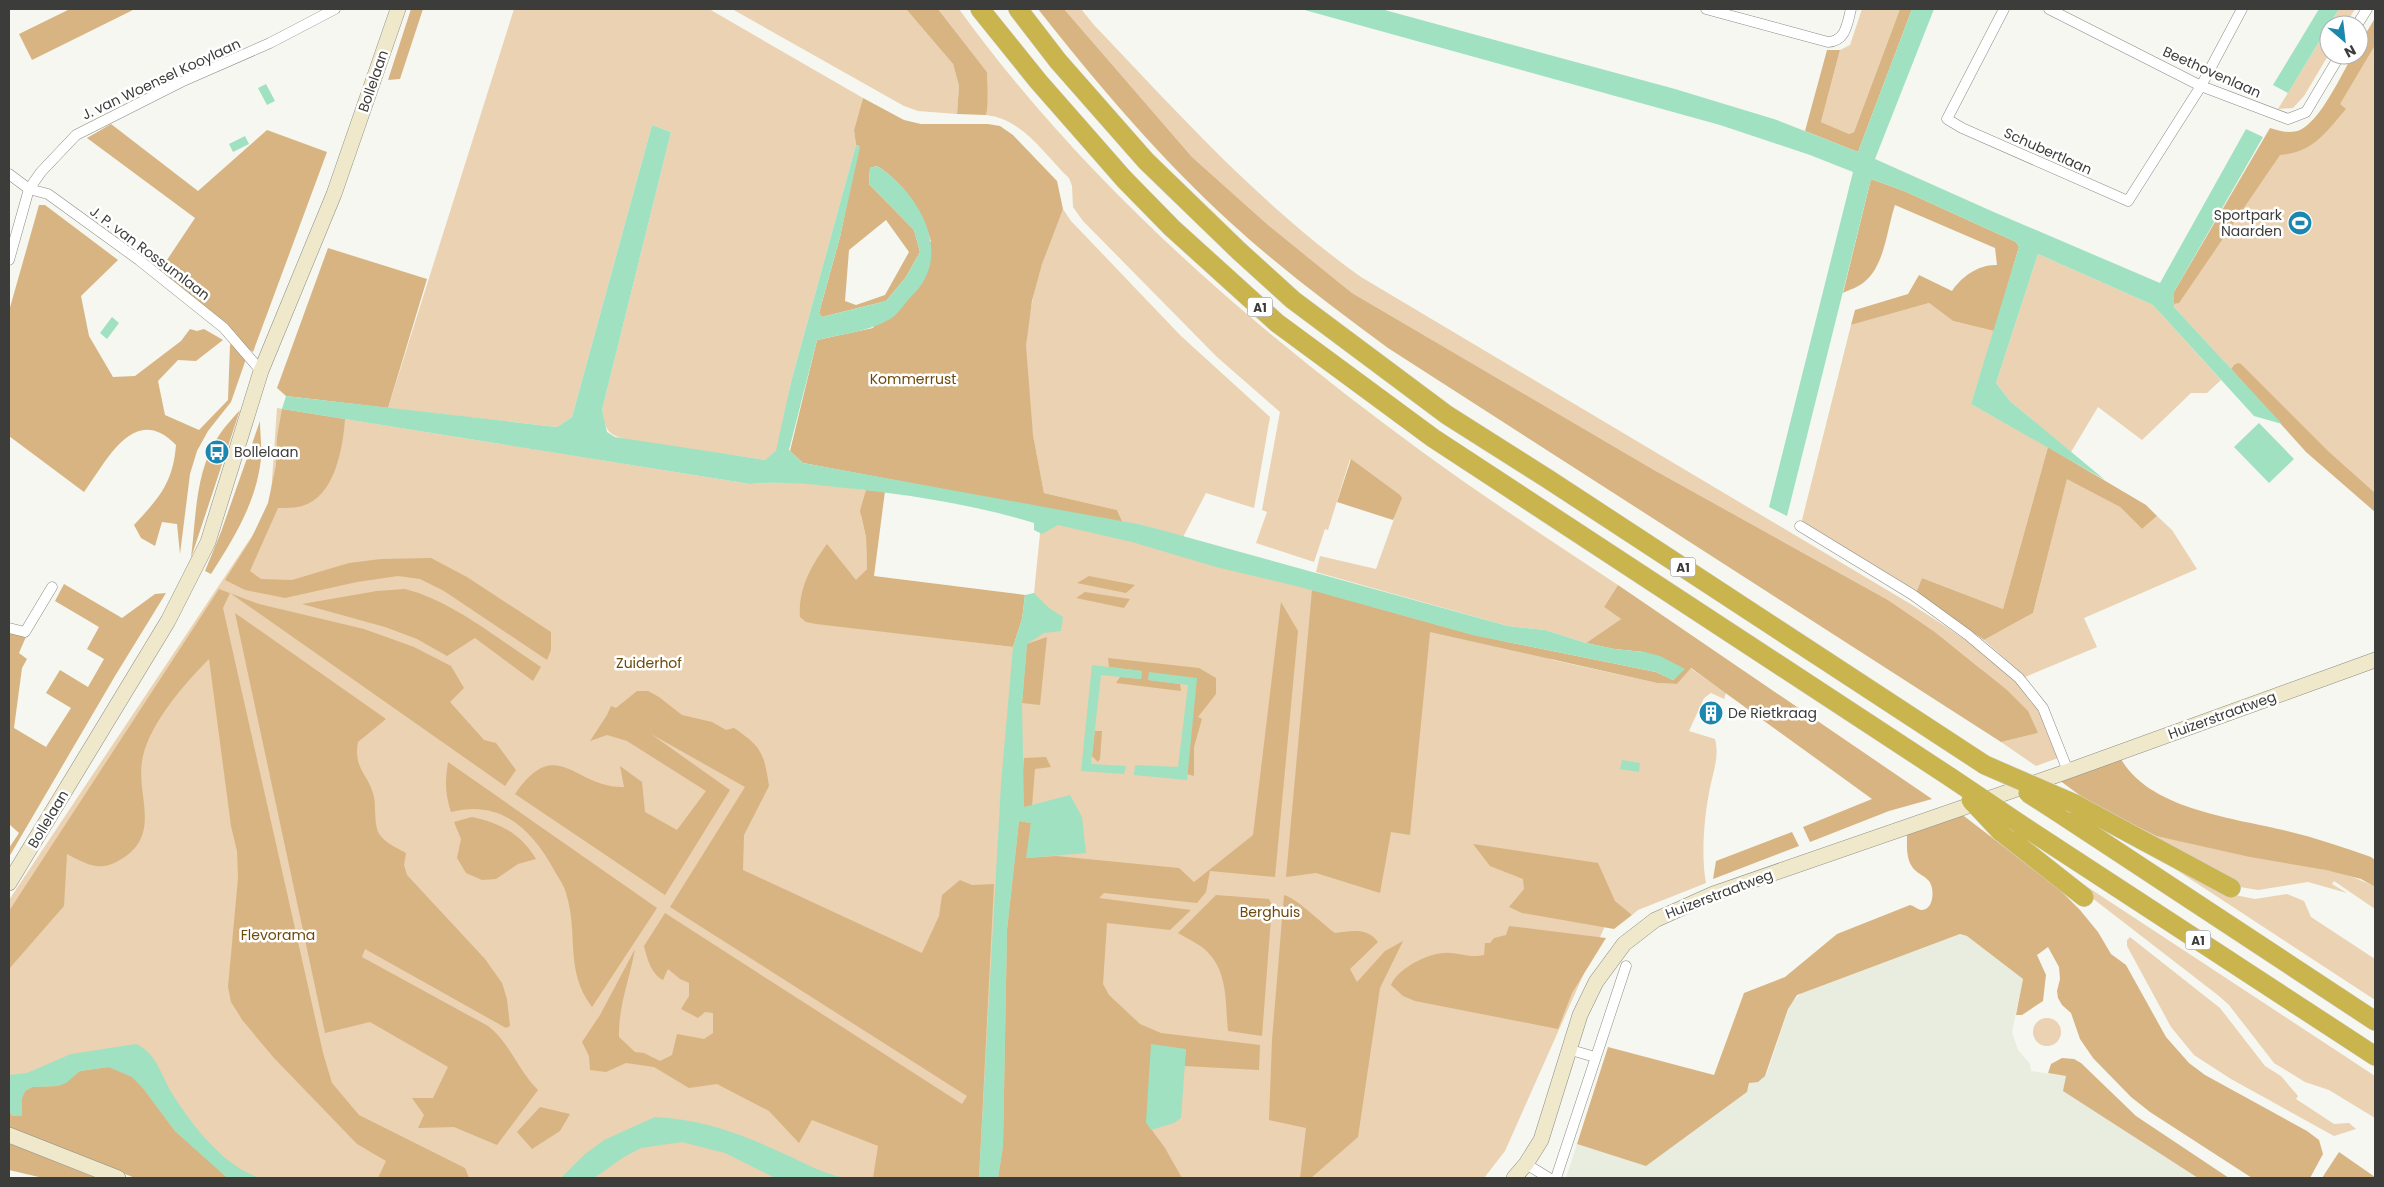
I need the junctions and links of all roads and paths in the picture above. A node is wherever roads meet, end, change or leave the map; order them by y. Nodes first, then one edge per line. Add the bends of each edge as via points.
1 (335, 9) edge
2 (398, 9) edge
3 (980, 9) edge
4 (1018, 9) edge
5 (1706, 9) edge
6 (1851, 9) edge
7 (2004, 9) edge
8 (2049, 9) edge
9 (2240, 10) edge
10 (2334, 65) edge
11 (2201, 86) junction
12 (9, 174) edge
13 (29, 189) junction
14 (9, 260) edge
15 (261, 371) junction
16 (1800, 526) dead end
17 (52, 587) dead end
18 (9, 628) edge
19 (2375, 660) edge
20 (1985, 765) junction
21 (2068, 771) junction
22 (1950, 777) junction
23 (9, 884) edge
24 (2231, 888) dead end
25 (2084, 897) dead end
26 (1626, 966) dead end
27 (2375, 1021) edge
28 (1571, 1050) junction
29 (1595, 1056) junction
30 (2375, 1056) edge
31 (9, 1135) edge
32 (1526, 1164) junction
33 (118, 1178) edge
34 (1514, 1178) edge
35 (1549, 1178) edge
36 (1556, 1178) edge

1 - 13 street, J. van Woensel Kooylaan via 270,44 181,82 76,135
2 - 15 street, Bollelaan via 334,194
3 - 22 highway, A1 via 1124,179 1172,228 1277,323 1433,438
4 - 20 highway, A1 via 1058,61 1146,161 1293,300 1447,415
5 - 6 street via 1828,42 1836,42 1843,35
7 - 11 street, Schubertlaan via 1947,119 2128,201
8 - 11 street, Beethovenlaan
9 - 11 street
10 - 11 street, Beethovenlaan via 2306,112 2288,119
12 - 13 street, J. P. van Rossumlaan
13 - 14 street, J. van Woensel Kooylaan
13 - 15 street, J. P. van Rossumlaan via 48,194 139,260 224,328
15 - 23 street, Bollelaan via 208,542 168,621
16 - 21 street via 1912,595 1968,635 2019,678 2043,708
17 - 18 street via 26,632
19 - 21 street, Huizerstraatweg
20 - 24 highway, A1, bridge via 2075,804
20 - 27 highway, A1, bridge
21 - 28 street, Huizerstraatweg via 1713,894 1655,920 1624,944 1606,967 1580,1015
22 - 25 highway, A1, bridge via 2000,831
22 - 30 highway, A1, bridge
26 - 29 street
28 - 29 street
28 - 32 street, Huizerstraatweg via 1541,1140
29 - 36 street
31 - 33 street
32 - 34 street, Huizerstraatweg
32 - 35 street

